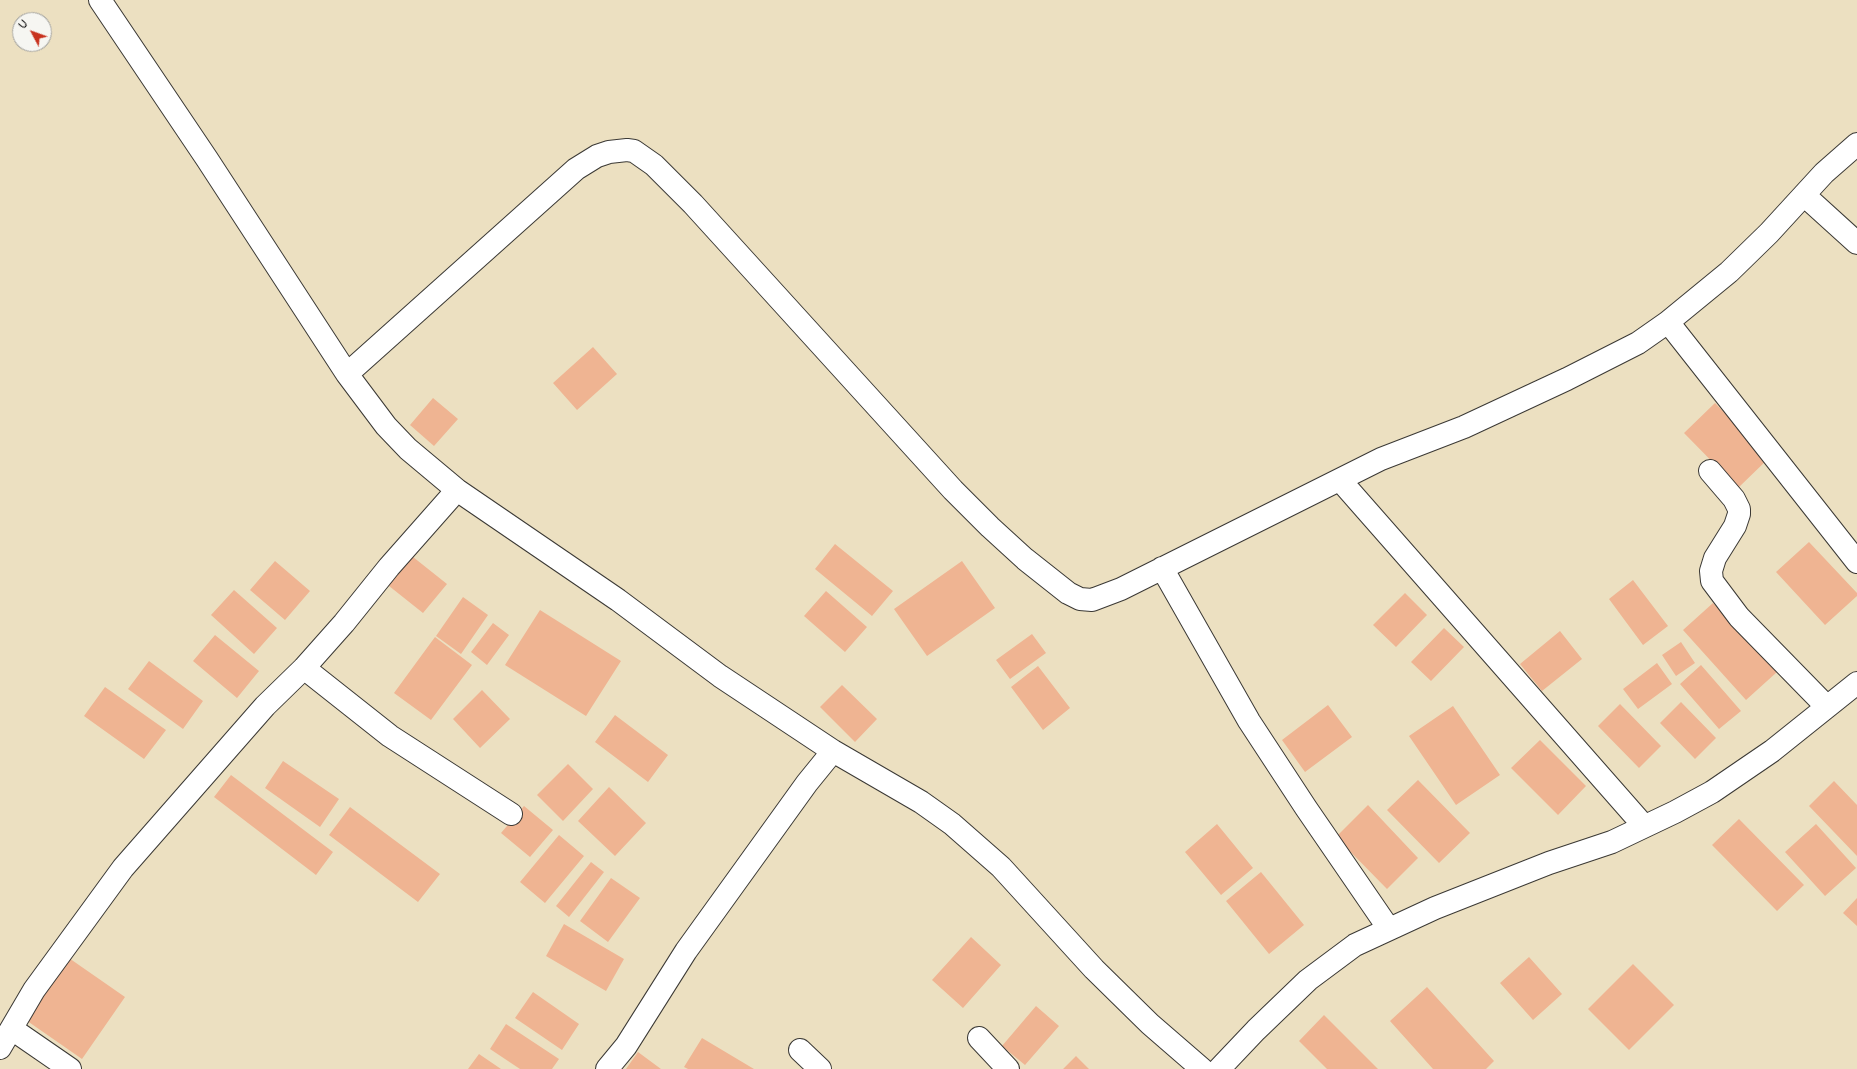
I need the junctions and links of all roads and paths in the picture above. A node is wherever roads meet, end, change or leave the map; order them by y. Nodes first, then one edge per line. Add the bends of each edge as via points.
1 (100, 0) edge
2 (1857, 144) edge
3 (1804, 195) junction
4 (1857, 243) edge
5 (1668, 322) junction
6 (347, 374) junction
7 (1710, 471) dead end
8 (1340, 480) junction
9 (457, 490) junction
10 (1857, 562) edge
11 (1162, 568) junction
12 (304, 668) junction
13 (1857, 683) edge
14 (1827, 707) junction
15 (828, 758) junction
16 (511, 814) dead end
17 (1644, 826) junction
18 (1389, 928) junction
19 (12, 1029) junction
20 (979, 1038) dead end
21 (0, 1048) edge
22 (800, 1050) dead end
23 (70, 1069) edge
24 (607, 1069) edge
25 (820, 1069) edge
26 (1008, 1069) edge
27 (1202, 1069) edge
28 (1220, 1069) edge

1 - 6 street
2 - 3 street
3 - 4 street
3 - 5 street via 1729,272
5 - 8 street via 1638,343 1567,379 1464,427 1381,459
5 - 10 street
6 - 9 street via 386,426 408,449
6 - 11 street via 576,169 597,156 627,150 654,164 953,490 1051,581 1074,596 1092,600
7 - 14 street via 1734,499 1739,509 1735,526 1715,558 1711,571 1712,581 1739,617
8 - 11 street
8 - 17 street
9 - 12 street
9 - 15 street via 618,600
11 - 18 street via 1249,721
12 - 16 street via 390,736
12 - 19 street via 260,711 123,868 34,990
13 - 14 street
14 - 17 street via 1772,751 1718,787 1675,812
15 - 24 street via 807,783 686,951 626,1046
15 - 27 street via 921,802 973,841 1001,867 1094,969 1150,1024
17 - 18 street via 1612,842 1549,863
18 - 28 street via 1355,945 1308,980
19 - 21 street
19 - 23 street
20 - 26 street
22 - 25 street

